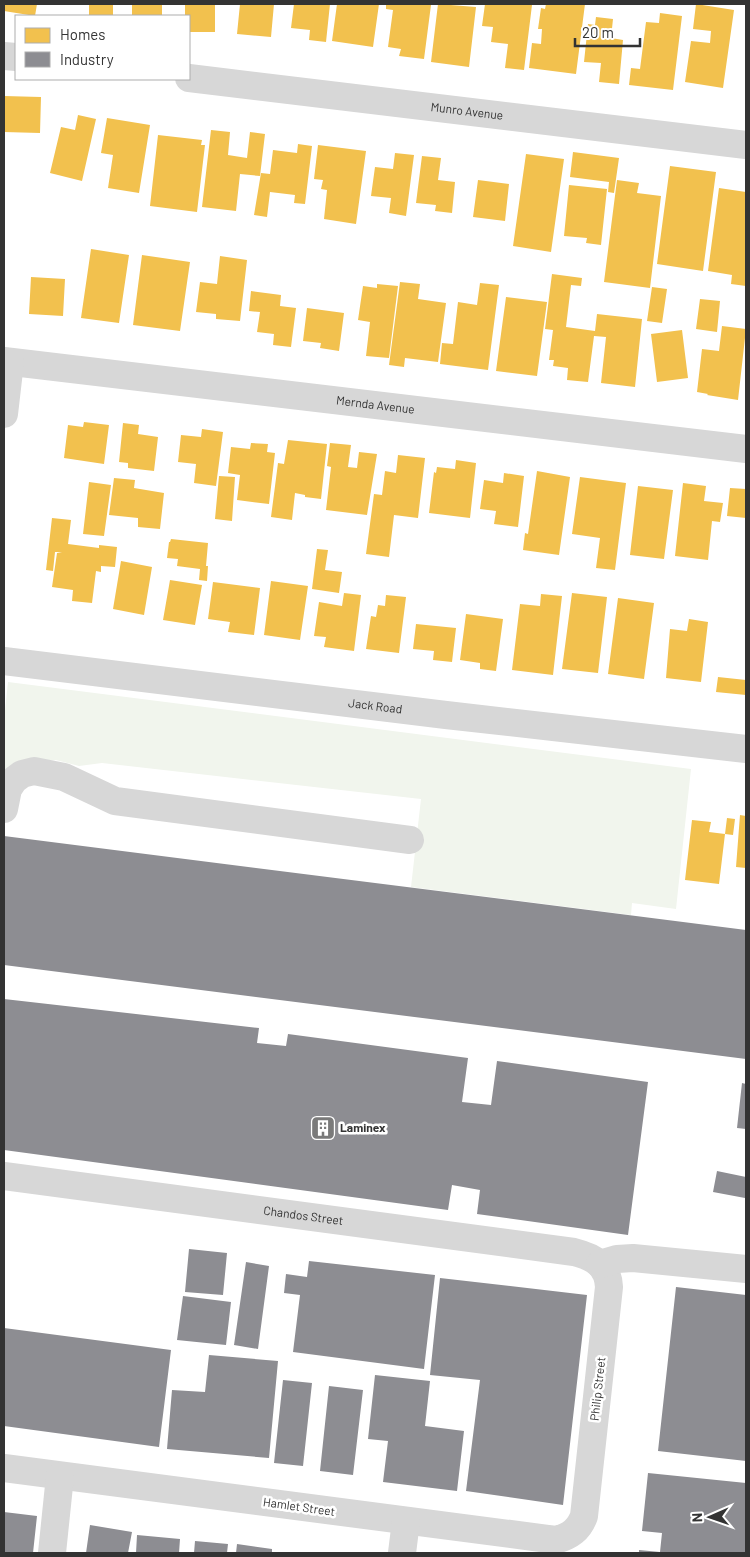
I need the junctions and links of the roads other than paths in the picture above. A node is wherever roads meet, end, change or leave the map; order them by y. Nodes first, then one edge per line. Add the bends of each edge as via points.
1 (190, 78) edge
2 (746, 145) edge
3 (7, 361) edge
4 (4, 414) edge
5 (746, 449) edge
6 (4, 661) edge
7 (746, 749) edge
8 (4, 809) edge
9 (410, 840) dead end
10 (4, 1176) edge
11 (600, 1264) junction
12 (746, 1269) edge
13 (4, 1468) edge
14 (60, 1476) junction
15 (584, 1516) joint
16 (406, 1521) junction
17 (52, 1553) edge
18 (402, 1553) edge

1 - 2 street, Munro Avenue
3 - 4 street
3 - 5 street, Mernda Avenue
6 - 7 street, Jack Road
8 - 9 street via 8,788 14,780 34,771 64,777 115,801
10 - 11 street, Chandos Street via 574,1252
11 - 12 street via 633,1258
11 - 15 street, Philip Street via 609,1280 609,1287
13 - 14 street, Hamlet Street
14 - 16 street, Hamlet Street
14 - 17 street
15 - 16 street, Hamlet Street via 577,1529 556,1540
16 - 18 street

